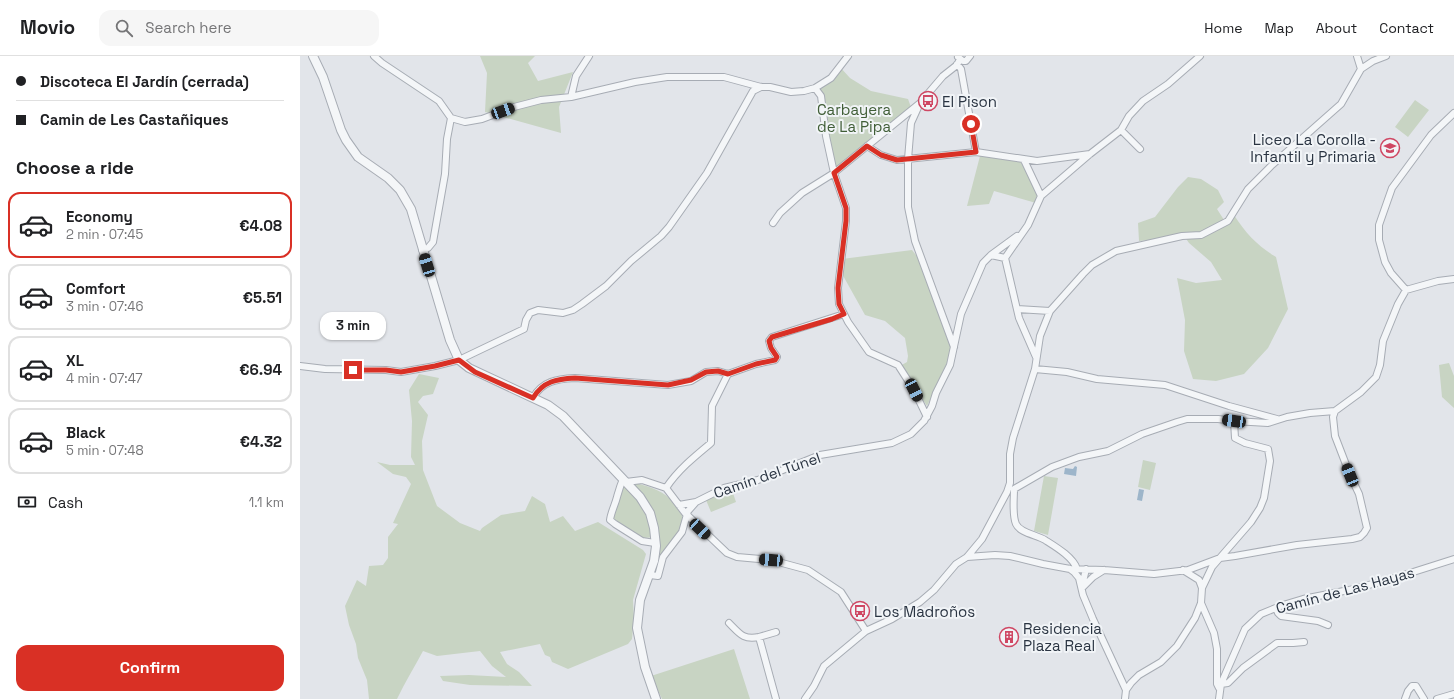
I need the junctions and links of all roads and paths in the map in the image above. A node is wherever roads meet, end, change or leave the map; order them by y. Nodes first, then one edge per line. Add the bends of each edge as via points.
1 (313, 56) edge
2 (374, 56) edge
3 (589, 56) edge
4 (848, 56) edge
5 (970, 56) edge
6 (1200, 56) edge
7 (1357, 56) edge
8 (1386, 56) edge
9 (958, 60) edge
10 (1361, 70) junction
11 (761, 87) junction
12 (815, 88) junction
13 (571, 97) junction
14 (920, 103) junction
15 (1454, 113) edge
16 (451, 118) junction
17 (897, 122) junction
18 (911, 127) junction
19 (1121, 130) junction
20 (867, 146) junction
21 (1140, 149) dead end
22 (976, 152) junction
23 (1090, 154) junction
24 (908, 159) junction
25 (1024, 160) junction
26 (834, 173) junction
27 (1041, 196) junction
28 (773, 223) dead end
29 (1022, 232) junction
30 (422, 250) junction
31 (991, 255) junction
32 (1005, 258) junction
33 (1454, 280) edge
34 (1406, 290) junction
35 (1017, 309) junction
36 (1050, 311) junction
37 (844, 314) junction
38 (954, 347) junction
39 (1036, 357) junction
40 (459, 360) junction
41 (300, 366) edge
42 (1035, 369) junction
43 (728, 374) junction
44 (533, 398) junction
45 (1335, 411) junction
46 (927, 417) junction
47 (1279, 420) junction
48 (1234, 421) junction
49 (625, 481) junction
50 (666, 488) junction
51 (696, 502) junction
52 (679, 505) junction
53 (687, 515) junction
54 (656, 543) junction
55 (967, 557) junction
56 (1220, 558) junction
57 (1454, 559) edge
58 (1070, 569) junction
59 (1077, 569) junction
60 (1086, 569) junction
61 (1104, 570) junction
62 (1183, 570) junction
63 (650, 575) junction
64 (1082, 588) junction
65 (1202, 588) junction
66 (1202, 603) junction
67 (1276, 608) junction
68 (729, 623) dead end
69 (1328, 625) dead end
70 (866, 631) junction
71 (776, 632) dead end
72 (759, 637) junction
73 (1304, 642) dead end
74 (1220, 687) junction
75 (1126, 690) junction
76 (1454, 694) edge
77 (656, 699) edge
78 (776, 699) edge
79 (805, 699) edge
80 (1125, 699) edge
81 (1218, 699) edge
82 (1405, 699) edge
83 (1424, 699) edge
84 (1437, 699) edge

1 - 30 street via 346,140 358,157 388,178 400,190 411,209
2 - 16 street via 439,101
3 - 13 street via 576,76
4 - 12 street via 831,78
5 - 9 street via 966,61
6 - 19 street via 1168,84 1143,101 1129,116
7 - 10 street
8 - 10 street
9 - 14 street
9 - 22 street
10 - 36 street via 1342,104 1272,164 1248,189 1228,221 1201,235 1182,236 1109,254 1092,265
11 - 12 street via 791,92
11 - 13 street via 724,77 667,77
11 - 40 street via 754,91 707,173 669,227 606,286 573,310 563,313 538,310 530,313 524,328
12 - 26 street via 821,96
13 - 16 street via 534,102 471,121
14 - 17 street
14 - 18 street
15 - 34 street via 1431,135 1392,188 1379,225 1379,240 1384,262
16 - 30 street via 445,174 432,242 428,248
17 - 18 street via 906,123
17 - 20 street
18 - 24 street
19 - 21 street
19 - 23 street
20 - 24 street via 888,158
20 - 26 street
22 - 24 street
22 - 25 street
23 - 25 street via 1037,161
23 - 27 street
24 - 38 street via 908,207 915,241
25 - 27 street
26 - 28 street via 802,192
26 - 37 street via 846,208 838,288 839,304
27 - 29 street
29 - 31 street, Camín del Túnel
29 - 32 street
30 - 40 street via 450,340
31 - 32 street
31 - 38 street, Camín del Túnel via 983,264 961,314
32 - 35 street
33 - 34 street via 1438,281
34 - 45 street via 1384,341 1376,377
35 - 36 street
35 - 39 street
36 - 39 street via 1040,336
37 - 43 street via 772,337 769,341 777,357 775,360
37 - 46 street via 869,352 898,365
38 - 46 street, Camín del Túnel via 950,365
39 - 42 street
40 - 41 street via 401,372
40 - 44 street via 475,372
42 - 47 street via 1067,372 1097,379 1165,385
42 - 55 street via 1013,438 1008,492 982,539
43 - 44 street via 718,371 706,372 691,380 668,385 562,379 548,382
43 - 50 street via 712,406 710,443 686,463
44 - 49 street via 563,416
45 - 47 street
45 - 56 street via 1335,436 1359,494 1367,528 1364,534 1352,539
46 - 51 street, Camín del Túnel via 911,434 892,443 820,455 758,480 724,488
47 - 48 street via 1268,423
48 - 56 street via 1235,438 1268,449 1270,461 1260,508
48 - 59 street via 1187,419 1176,422 1142,434 1108,451 1079,457 1052,467 1014,489 1016,523 1021,529 1045,540 1060,551
49 - 50 street via 642,480
49 - 54 street via 650,513
49 - 54 street via 618,490 610,520 642,541
50 - 52 street
51 - 52 street
51 - 53 street
52 - 53 street
53 - 63 street via 682,532 663,557 658,576
53 - 70 street via 727,553 738,557 771,560 808,570 841,592
54 - 63 street
55 - 58 street via 1010,556
55 - 70 street via 956,564 920,602
56 - 62 street
56 - 65 street via 1212,567
57 - 67 street, Camín de Las Hayas via 1388,580 1303,599
58 - 59 street
58 - 64 street via 1079,578
59 - 60 street
60 - 61 street
60 - 64 street
61 - 62 street via 1154,574
61 - 64 street via 1093,576
62 - 65 street via 1199,580
63 - 77 street via 640,600 637,628 645,668
64 - 75 street via 1093,619
65 - 66 street
66 - 74 street via 1214,633 1217,649 1217,684
66 - 75 street via 1177,646 1161,662 1139,675
67 - 69 street via 1281,616 1318,621
67 - 74 street, Camín de Las Hayas via 1261,614 1245,629
68 - 72 street via 743,637
70 - 79 street via 824,666
71 - 72 street
72 - 78 street
73 - 74 street via 1277,643
74 - 81 street, Camín de Las Hayas
75 - 80 street
76 - 84 street
82 - 83 street via 1412,686 1416,686

